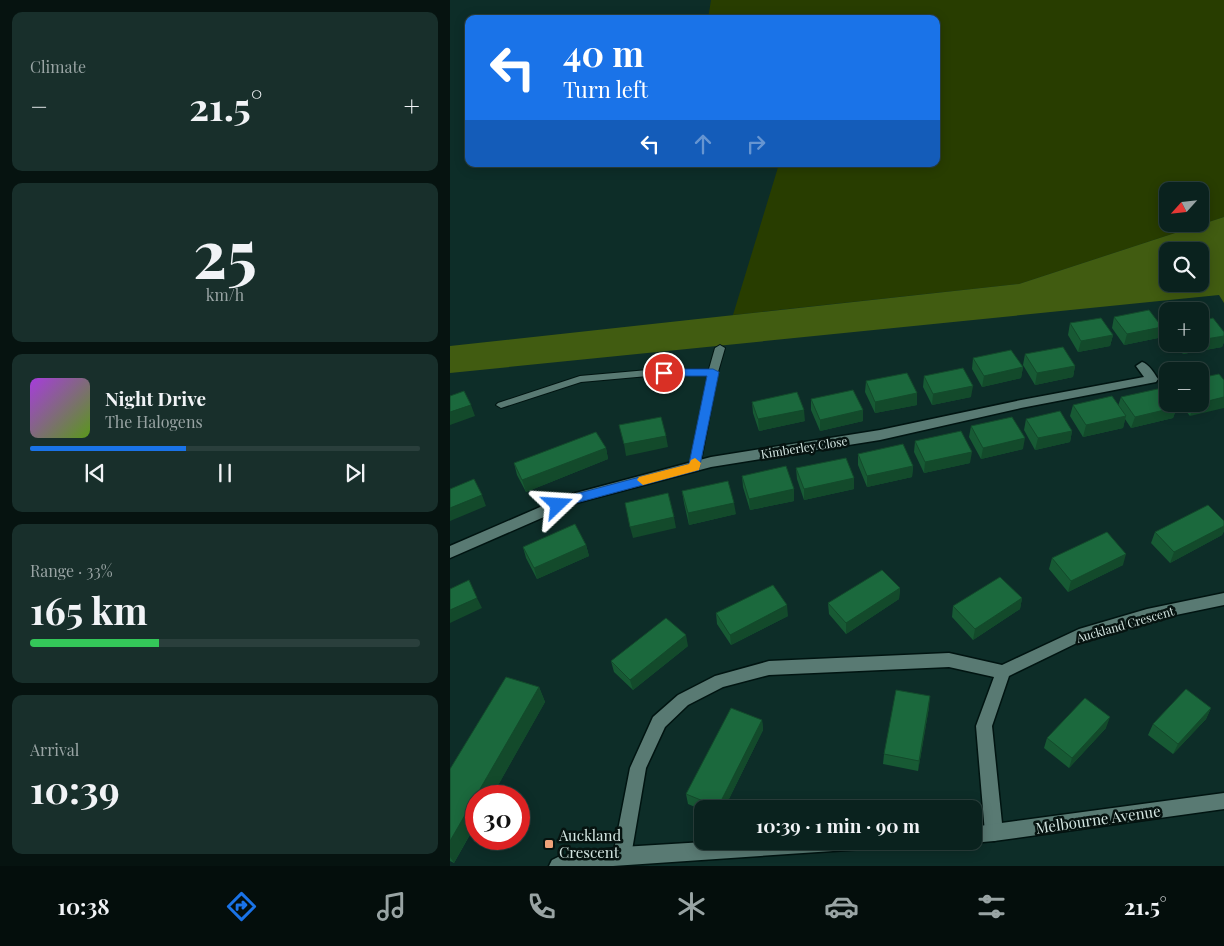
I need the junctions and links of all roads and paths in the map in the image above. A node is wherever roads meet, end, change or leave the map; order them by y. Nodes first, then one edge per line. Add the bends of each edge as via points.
1 (720, 348) dead end
2 (1142, 366) dead end
3 (713, 372) junction
4 (501, 405) dead end
5 (695, 466) junction
6 (450, 552) edge
7 (1224, 599) edge
8 (1003, 672) junction
9 (1224, 801) edge
10 (994, 833) junction
11 (982, 834) edge
12 (718, 850) edge
13 (622, 856) junction
14 (558, 866) edge

1 - 3 lane
2 - 5 street, Kimberley Close via 1152,379 880,435
3 - 4 lane via 580,379
3 - 5 lane
5 - 6 street, Kimberley Close via 573,499
7 - 8 street, Auckland Crescent via 1147,615 1079,635
8 - 10 street via 984,726
8 - 13 street via 949,660 769,668 720,680 684,700 659,722 638,768
9 - 10 street, Melbourne Avenue
10 - 11 street, Melbourne Avenue
12 - 13 street
13 - 14 street

